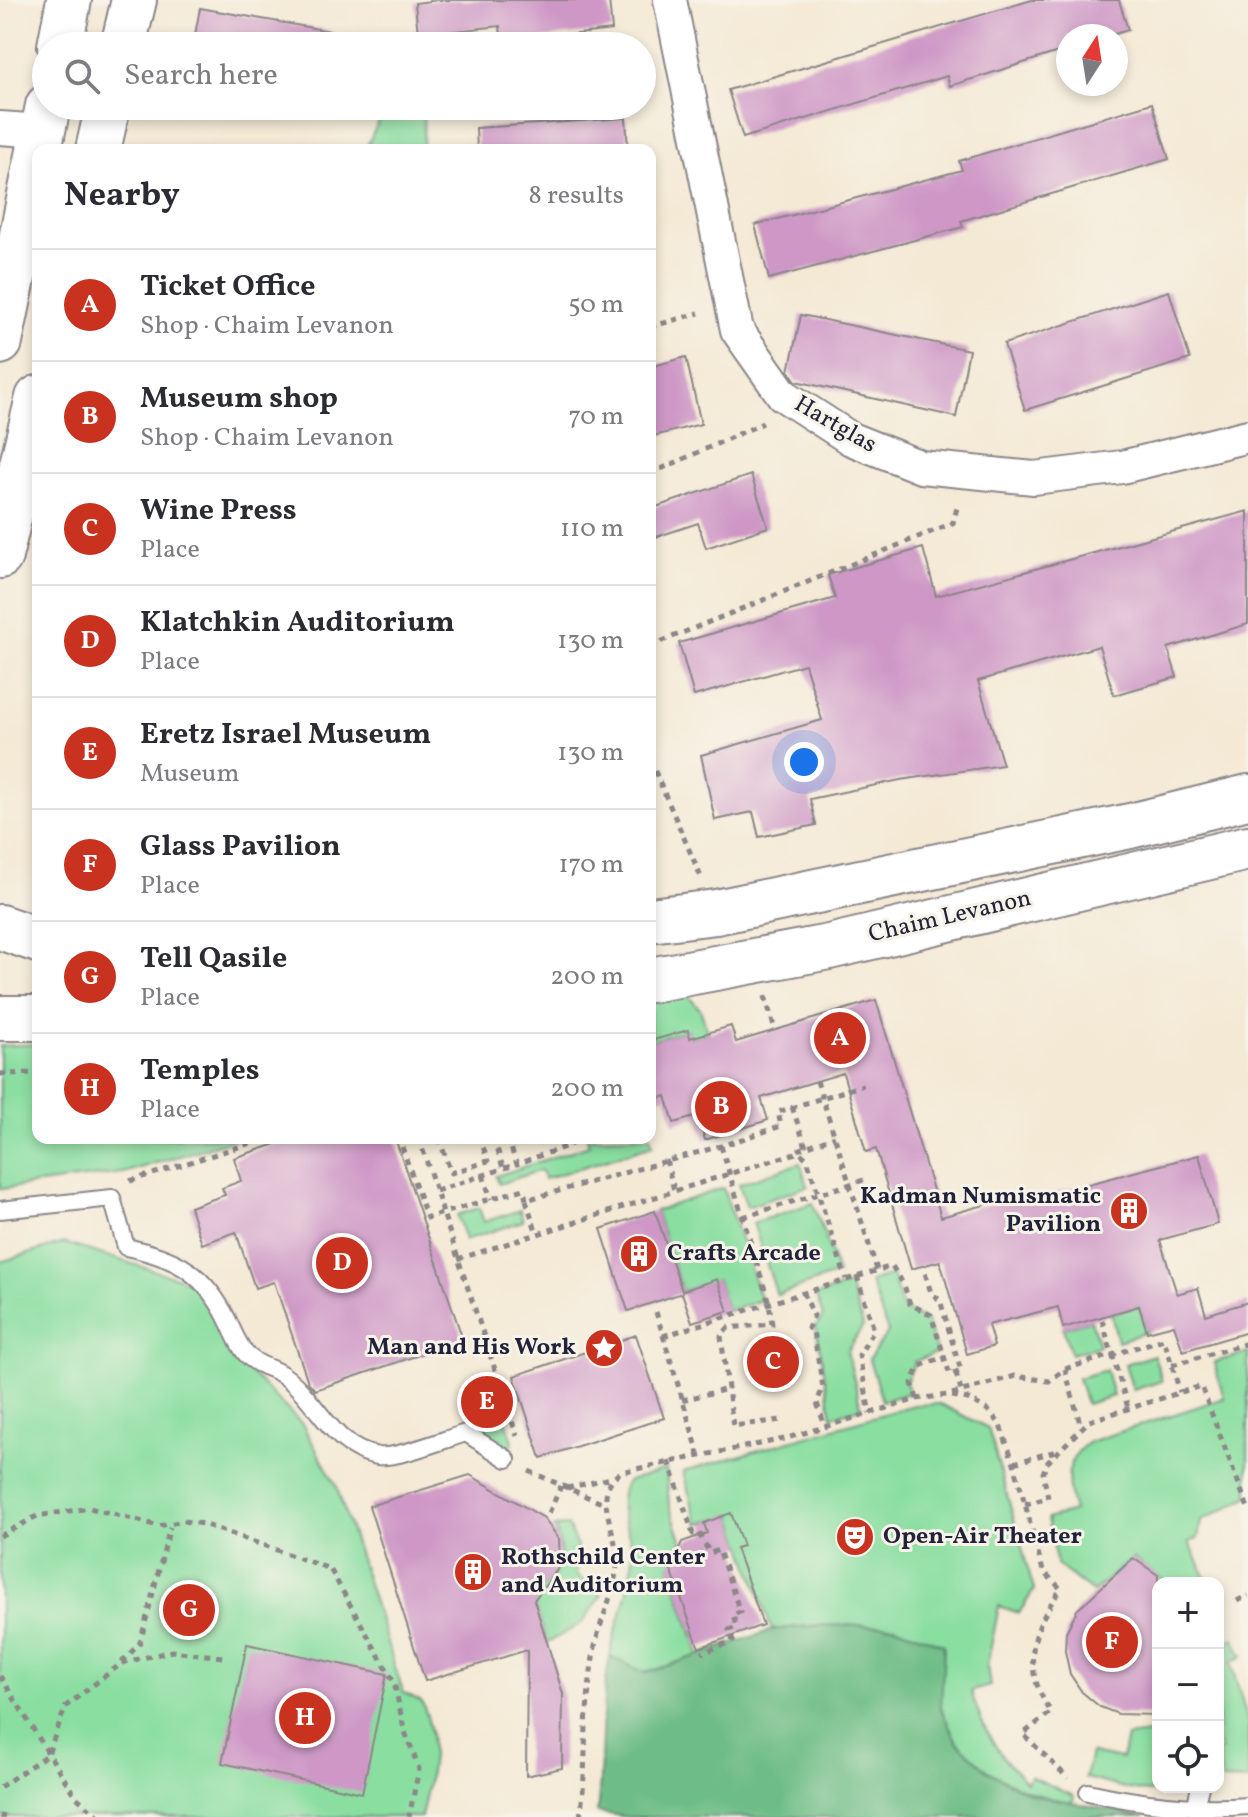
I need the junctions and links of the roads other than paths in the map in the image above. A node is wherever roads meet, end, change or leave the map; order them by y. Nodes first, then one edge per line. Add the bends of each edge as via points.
1 (69, 0) edge
2 (134, 0) edge
3 (670, 0) edge
4 (63, 32) edge
5 (126, 32) edge
6 (105, 120) edge
7 (0, 128) edge
8 (42, 136) edge
9 (99, 144) edge
10 (32, 185) edge
11 (0, 342) edge
12 (32, 423) edge
13 (1248, 436) edge
14 (0, 556) edge
15 (1248, 797) edge
16 (1248, 848) edge
17 (656, 919) edge
18 (0, 927) edge
19 (32, 940) edge
20 (32, 943) edge
21 (0, 945) edge
22 (656, 979) edge
23 (0, 1018) edge
24 (32, 1018) edge
25 (0, 1210) edge
26 (507, 1459) road end
27 (1088, 1792) road end
28 (1199, 1793) edge
29 (1248, 1806) edge
30 (1195, 1808) junction

1 - 4 main road
2 - 5 main road
3 - 13 street, Hartglas via 737,330 783,395 851,439 921,467 1034,478 1122,467
6 - 9 main road
7 - 8 street
10 - 11 main road
12 - 14 main road
15 - 17 main road via 716,912
16 - 22 main road, Chaim Levanon via 829,947
18 - 19 main road
20 - 21 main road
23 - 24 main road
25 - 26 lane via 112,1198 126,1247 168,1256 187,1268 223,1310 243,1351 293,1384 345,1442 382,1457 466,1433
27 - 30 lane
28 - 30 lane
29 - 30 lane

